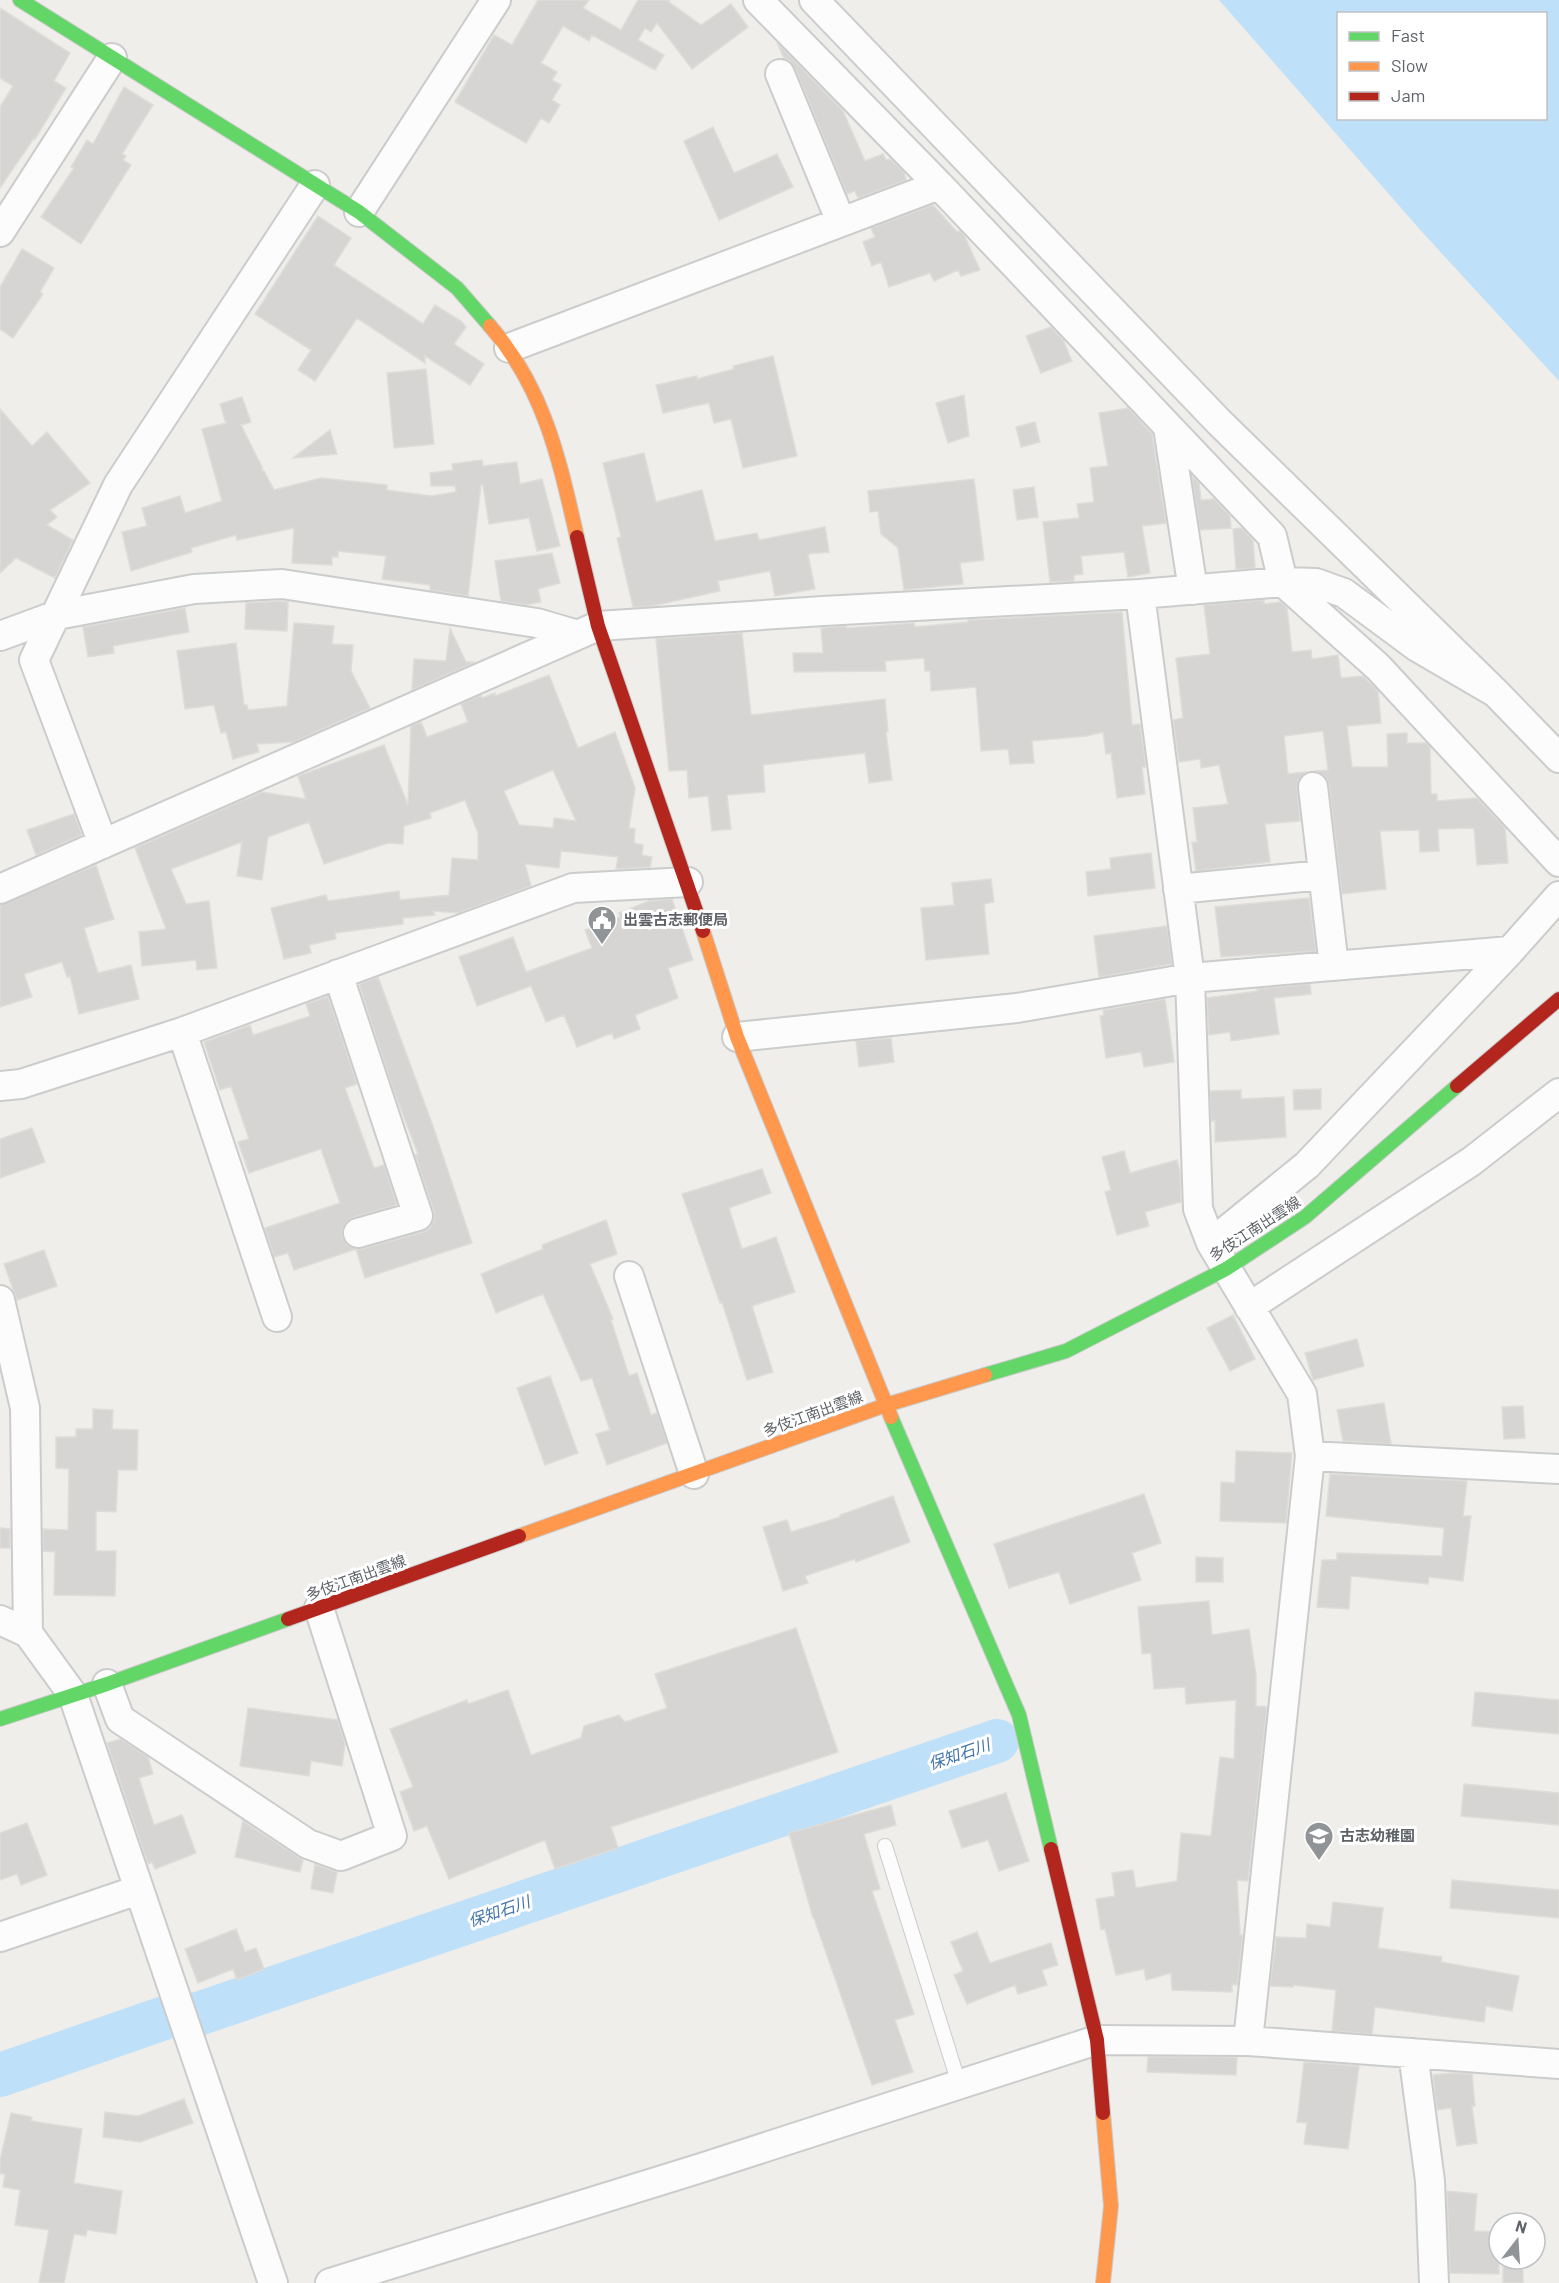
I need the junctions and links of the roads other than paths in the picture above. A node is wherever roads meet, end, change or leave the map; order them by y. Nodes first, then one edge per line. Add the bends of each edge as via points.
1 (20, 0) edge
2 (496, 0) edge
3 (758, 0) edge
4 (814, 0) edge
5 (112, 57) junction
6 (780, 74) dead end
7 (315, 185) junction
8 (939, 185) junction
9 (359, 212) junction
10 (841, 222) junction
11 (0, 232) edge
12 (509, 348) junction
13 (1168, 427) junction
14 (1283, 582) junction
15 (1193, 590) junction
16 (1140, 594) junction
17 (57, 615) junction
18 (588, 631) junction
19 (0, 636) edge
20 (1497, 693) junction
21 (1559, 758) edge
22 (1313, 787) dead end
23 (103, 844) junction
24 (1559, 862) edge
25 (1323, 875) junction
26 (688, 882) junction
27 (0, 889) edge
28 (1178, 889) junction
29 (1559, 896) edge
30 (1510, 951) junction
31 (1334, 966) junction
32 (339, 974) junction
33 (1190, 978) junction
34 (1559, 999) edge
35 (182, 1032) junction
36 (737, 1036) junction
37 (0, 1086) edge
38 (1559, 1093) edge
39 (358, 1233) dead end
40 (1211, 1243) junction
41 (1226, 1269) junction
42 (629, 1276) dead end
43 (0, 1300) edge
44 (1249, 1307) junction
45 (277, 1317) dead end
46 (886, 1405) junction
47 (1310, 1456) junction
48 (1559, 1469) edge
49 (694, 1474) junction
50 (319, 1608) junction
51 (0, 1620) edge
52 (28, 1633) junction
53 (107, 1684) junction
54 (73, 1695) junction
55 (0, 1719) edge
56 (885, 1846) dead end
57 (138, 1890) junction
58 (0, 1937) edge
59 (1097, 2040) junction
60 (1248, 2041) junction
61 (1413, 2054) junction
62 (1559, 2062) edge
63 (959, 2084) junction
64 (273, 2283) edge
65 (330, 2283) edge
66 (1103, 2283) edge
67 (1434, 2283) edge

1 - 5 street
2 - 9 street
3 - 8 street
4 - 20 street via 1219,422
5 - 7 street
5 - 11 street
6 - 10 street
7 - 9 street
7 - 17 street via 118,485
8 - 10 street
8 - 13 street
9 - 12 street via 457,288
10 - 12 street
12 - 18 street via 537,397 560,464
13 - 14 street via 1272,536
13 - 15 street
14 - 15 street
14 - 20 street via 1316,583 1344,593 1418,646
14 - 24 street via 1378,667
15 - 16 street
16 - 18 street via 834,611
16 - 28 street
17 - 18 street via 194,589 282,584
17 - 19 street
17 - 23 street via 34,660
18 - 23 street
18 - 26 street
20 - 21 street
22 - 25 street
23 - 27 street
25 - 28 street
25 - 31 street
26 - 32 street via 573,888
26 - 36 street
28 - 33 street
29 - 30 street
30 - 31 street
30 - 40 street via 1307,1165
31 - 33 street
32 - 35 street
32 - 39 street via 418,1216
33 - 36 street via 1017,1008
33 - 40 street via 1198,1209
34 - 41 street, 多伎江南出雲線 via 1305,1217
35 - 37 street via 21,1084
35 - 45 street
36 - 46 street
38 - 44 street via 1472,1161
40 - 41 street
41 - 44 street
41 - 46 street, 多伎江南出雲線 via 1066,1351
42 - 49 street
43 - 52 street via 25,1408
44 - 47 street via 1302,1394
46 - 49 street, 多伎江南出雲線
46 - 59 street via 1018,1714
47 - 48 street
47 - 60 street
49 - 50 street, 多伎江南出雲線
50 - 53 street, 多伎江南出雲線
50 - 53 street via 392,1836 341,1856 308,1844 120,1719
51 - 52 street
52 - 54 street
53 - 54 street, 多伎江南出雲線
54 - 55 street, 多伎江南出雲線
54 - 57 street
56 - 63 lane
57 - 58 street
57 - 64 street
59 - 60 street
59 - 63 street
59 - 66 street via 1111,2205
60 - 61 street
61 - 62 street
61 - 67 street via 1430,2181
63 - 65 street

